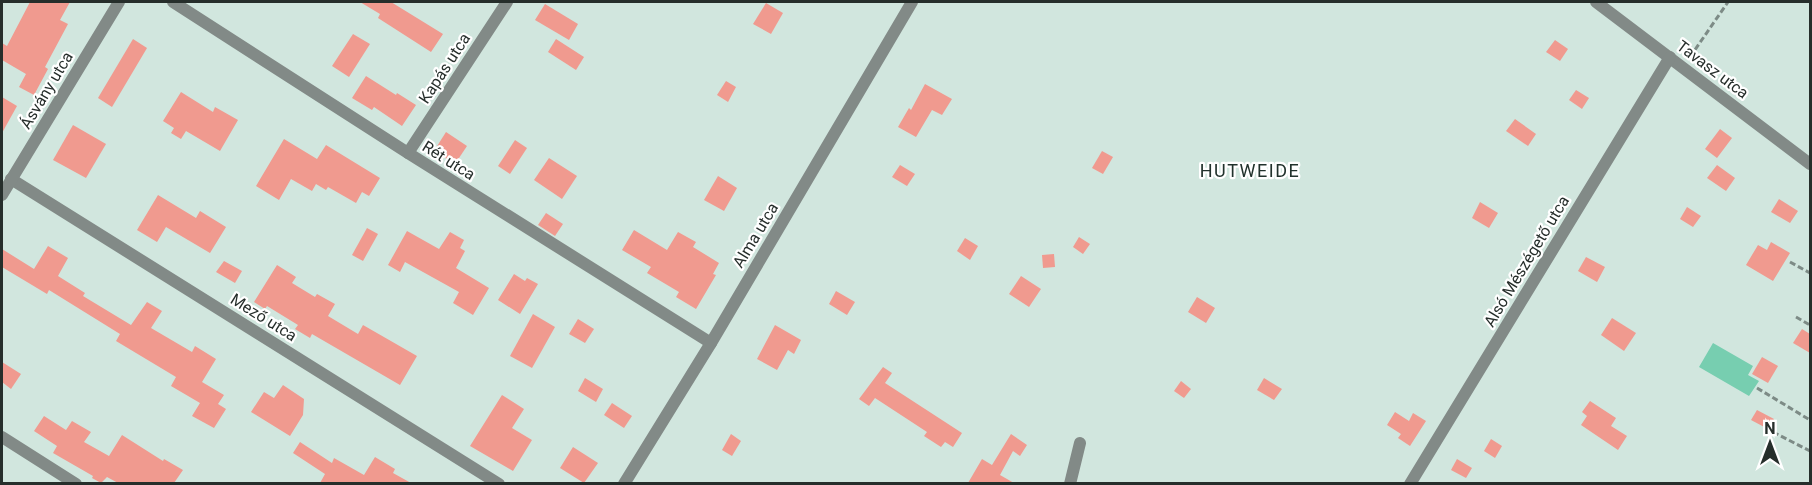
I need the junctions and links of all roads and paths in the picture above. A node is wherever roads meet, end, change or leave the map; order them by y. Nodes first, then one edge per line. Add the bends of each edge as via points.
1 (119, 2) edge
2 (173, 2) edge
3 (507, 2) edge
4 (912, 2) edge
5 (1596, 2) edge
6 (1728, 2) edge
7 (1670, 57) junction
8 (1683, 67) junction
9 (408, 153) junction
10 (1810, 164) edge
11 (11, 178) junction
12 (2, 195) edge
13 (1790, 262) dead end
14 (1810, 273) edge
15 (1796, 317) dead end
16 (1810, 325) edge
17 (711, 343) junction
18 (1757, 388) dead end
19 (1810, 420) edge
20 (1773, 432) dead end
21 (2, 437) edge
22 (1080, 443) dead end
23 (1810, 451) edge
24 (76, 483) edge
25 (499, 483) edge
26 (624, 483) edge
27 (1070, 483) edge
28 (1410, 483) edge

1 - 11 street, Ásvány utca
2 - 9 street, Rét utca
3 - 9 street, Kapás utca
4 - 17 street, Alma utca
5 - 7 street, Tavasz utca
6 - 8 path
7 - 8 street, Tavasz utca
7 - 28 street, Alsó Mészégető utca
8 - 10 street, Tavasz utca
9 - 17 street, Rét utca
11 - 12 street, Ásvány utca
11 - 25 street, Mező utca
13 - 14 path
15 - 16 path
17 - 26 street, Alma utca
18 - 19 path
20 - 23 path
21 - 24 street
22 - 27 street

